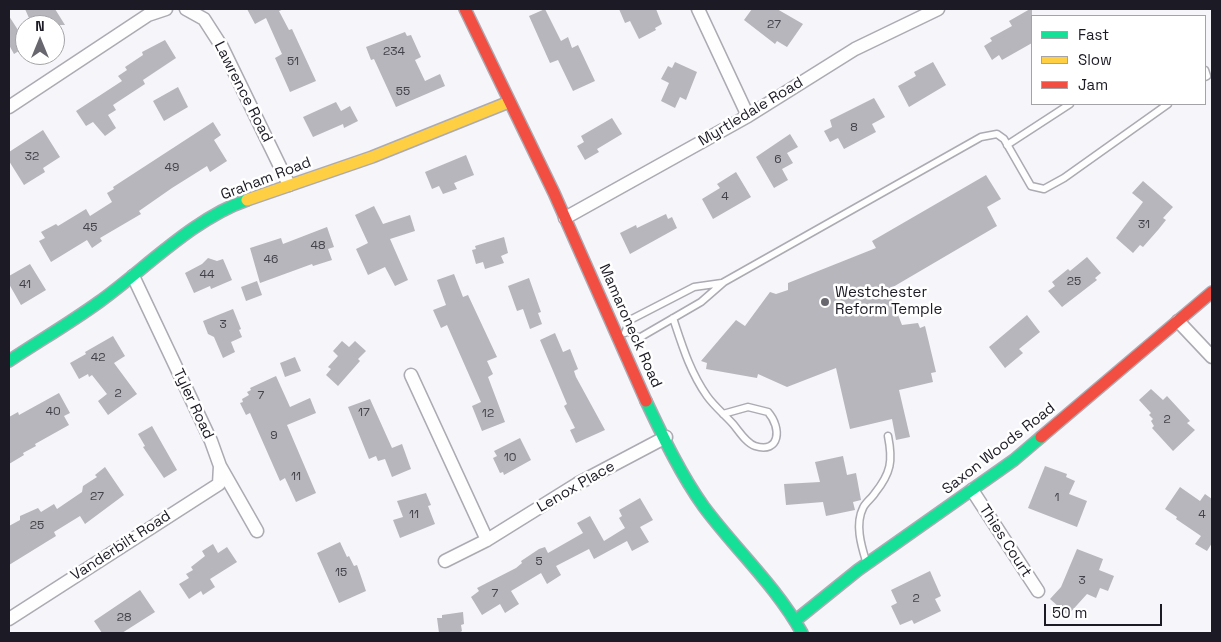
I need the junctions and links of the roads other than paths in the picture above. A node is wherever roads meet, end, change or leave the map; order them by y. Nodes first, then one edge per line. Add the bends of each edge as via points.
1 (166, 9) edge
2 (186, 9) edge
3 (465, 9) edge
4 (698, 9) edge
5 (938, 9) edge
6 (509, 102) junction
7 (1068, 105) edge
8 (1167, 105) edge
9 (9, 107) edge
10 (748, 116) junction
11 (1007, 145) junction
12 (289, 185) junction
13 (565, 218) junction
14 (133, 276) junction
15 (724, 282) junction
16 (1212, 292) edge
17 (673, 318) junction
18 (1178, 321) junction
19 (623, 334) junction
20 (1212, 357) edge
21 (9, 361) edge
22 (411, 376) dead end
23 (723, 414) junction
24 (888, 436) dead end
25 (666, 437) junction
26 (220, 466) junction
27 (972, 490) junction
28 (258, 531) dead end
29 (487, 540) junction
30 (445, 562) dead end
31 (867, 564) junction
32 (1038, 591) dead end
33 (9, 619) edge
34 (796, 620) junction
35 (802, 633) edge

1 - 9 street via 148,15
2 - 12 street, Lawrence Road via 204,19 222,47
3 - 6 street, Mamaroneck Road
4 - 10 street
5 - 10 street, Myrtledale Road via 855,49
6 - 12 street, Graham Road via 372,157
6 - 13 street, Mamaroneck Road
7 - 11 lane
8 - 11 lane via 1044,189 1031,186
10 - 13 street, Myrtledale Road
11 - 15 lane via 997,134 981,136
12 - 14 street, Graham Road via 235,204 213,216
13 - 19 street, Mamaroneck Road
14 - 21 street, Graham Road
14 - 26 street, Tyler Road
15 - 17 lane via 701,302
15 - 19 lane via 694,288 630,320
16 - 18 street, Saxon Woods Road
17 - 19 lane via 639,338
17 - 23 lane via 692,372 707,397
18 - 20 street
18 - 27 street, Saxon Woods Road via 1014,460
19 - 25 street, Mamaroneck Road
22 - 29 street
23 - 23 lane via 754,446 764,447 778,437 778,429 768,412 748,407
24 - 31 lane via 892,455 890,468 884,482 863,508 859,524
25 - 29 street, Lenox Place via 578,484
25 - 34 street, Mamaroneck Road via 706,510 775,589
26 - 28 street, Tyler Road
26 - 33 street, Vanderbilt Road via 219,484
27 - 31 street, Saxon Woods Road
27 - 32 street, Thies Court
29 - 30 street, Lenox Place
31 - 34 street, Saxon Woods Road
34 - 35 street, Mamaroneck Road

